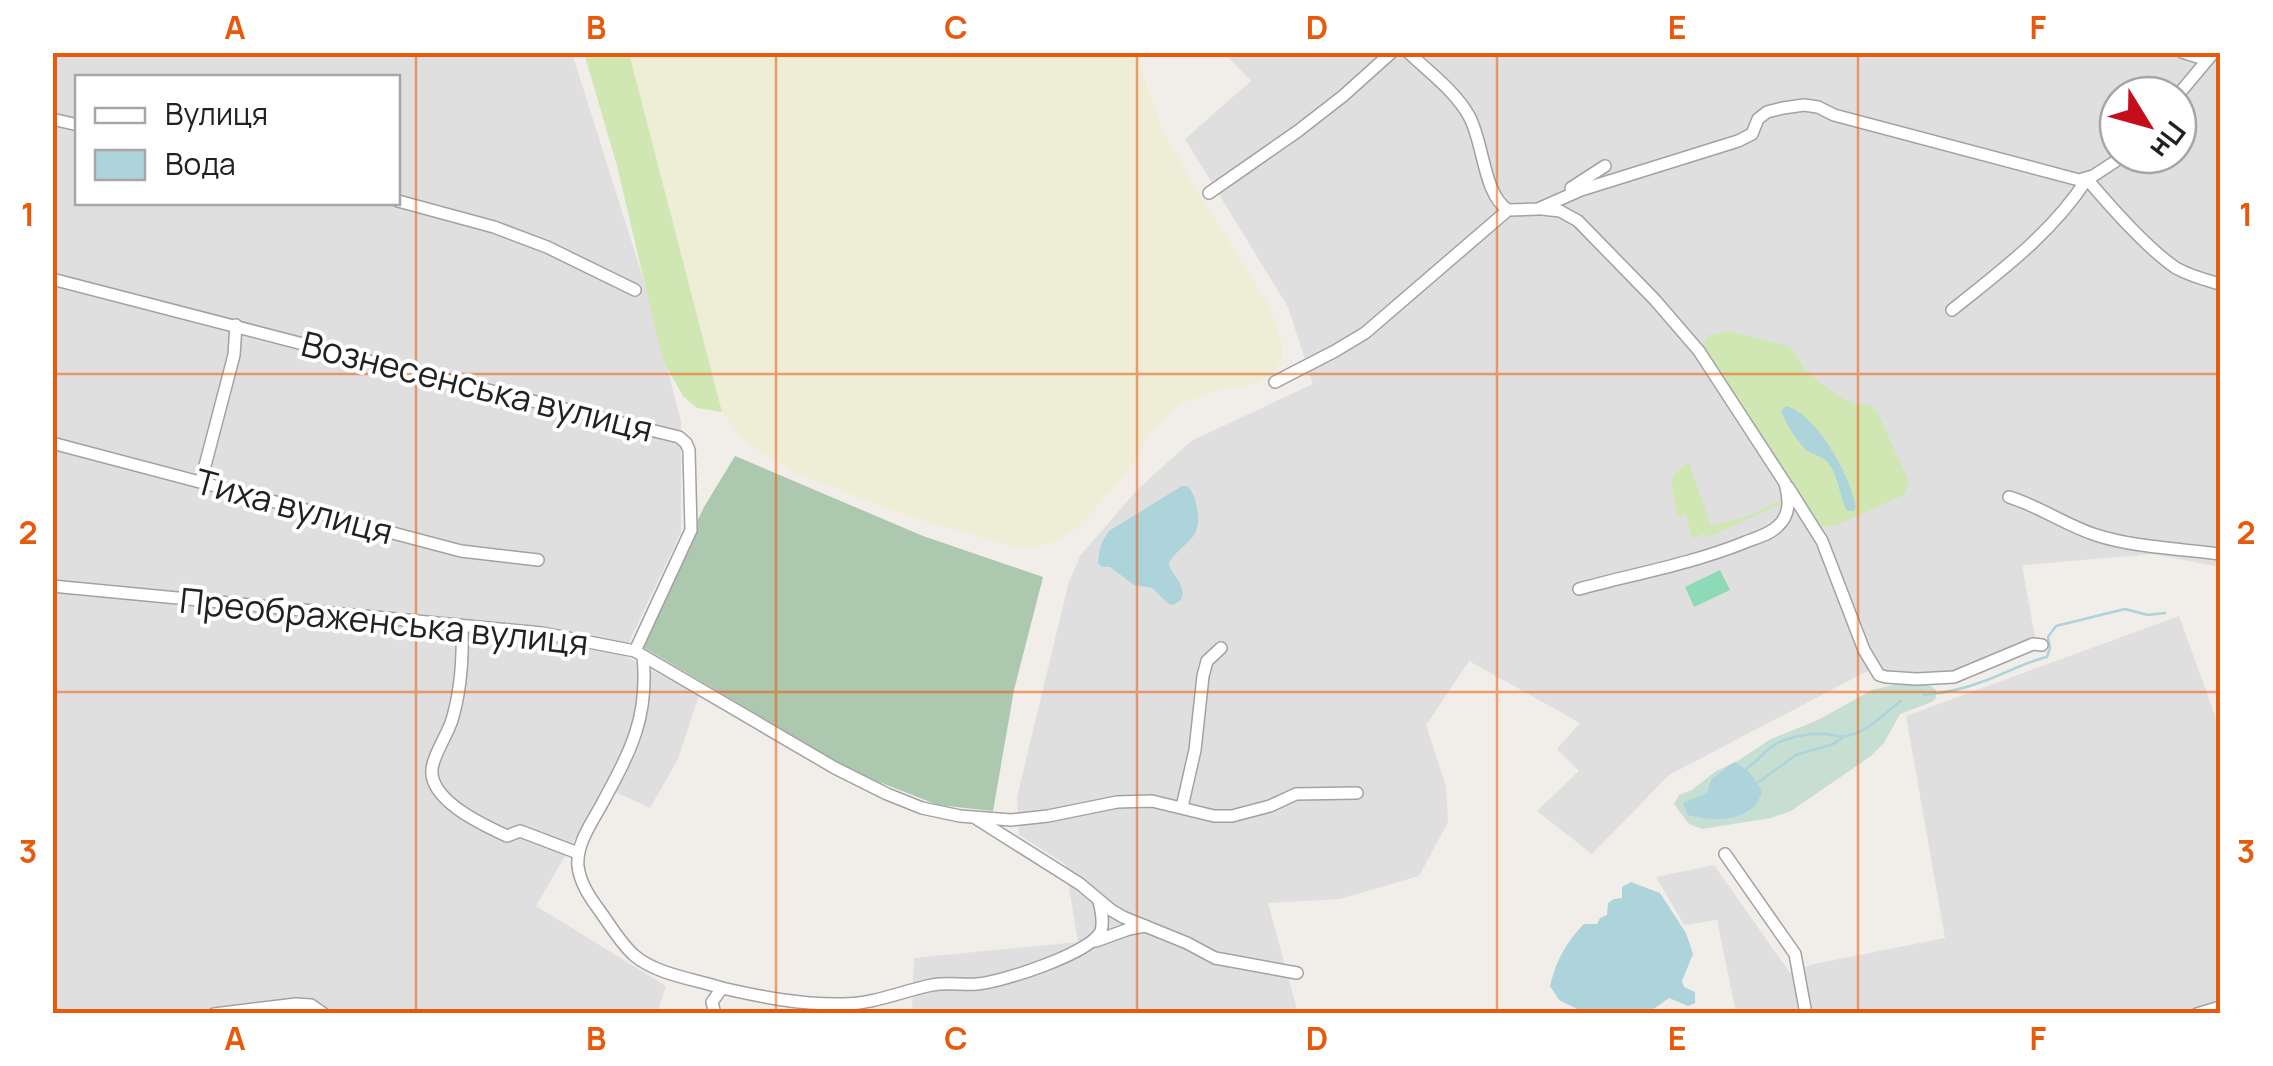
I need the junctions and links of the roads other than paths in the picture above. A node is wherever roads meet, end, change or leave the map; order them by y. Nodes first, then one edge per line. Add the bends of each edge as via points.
1 (1392, 52) edge
2 (1408, 52) edge
3 (2182, 52) edge
4 (2211, 56) edge
5 (1605, 166) dead end
6 (2098, 172) edge
7 (2088, 178) junction
8 (1209, 193) dead end
9 (400, 201) edge
10 (1508, 210) junction
11 (1538, 210) junction
12 (52, 279) edge
13 (2220, 284) edge
14 (635, 290) dead end
15 (1952, 310) dead end
16 (236, 325) junction
17 (1274, 382) dead end
18 (52, 443) edge
19 (201, 481) junction
20 (1785, 483) junction
21 (2009, 496) dead end
22 (2220, 554) edge
23 (538, 560) dead end
24 (52, 586) edge
25 (1579, 589) dead end
26 (462, 626) junction
27 (2042, 645) dead end
28 (1221, 648) dead end
29 (639, 654) junction
30 (1357, 793) dead end
31 (1182, 807) junction
32 (975, 818) junction
33 (578, 853) junction
34 (1725, 854) dead end
35 (1099, 901) junction
36 (1145, 926) junction
37 (1093, 942) junction
38 (1297, 973) dead end
39 (722, 988) junction
40 (2220, 1007) edge
41 (214, 1014) edge
42 (324, 1014) edge
43 (715, 1014) edge
44 (1806, 1014) edge
45 (2197, 1014) edge

1 - 8 street via 1298,132
2 - 10 street via 1467,112 1492,192
3 - 4 street
5 - 11 street
6 - 7 street
7 - 11 street via 1804,105 1767,112 1738,141
7 - 13 street via 2176,267
7 - 15 street via 2047,232
9 - 14 street via 548,247
10 - 11 street
10 - 17 street via 1365,332
11 - 20 street via 1560,210 1578,220 1656,300 1699,351
12 - 16 street, Вознесенська вулиця
16 - 19 street
16 - 29 street, Вознесенська вулиця via 686,443 690,530
18 - 19 street, Тиха вулиця
19 - 23 street, Тиха вулиця via 461,551
20 - 25 street via 1788,507 1773,530 1720,552
20 - 27 street via 1822,541 1878,674 1954,677
21 - 22 street via 2101,537
24 - 26 street, Преображенська вулиця
26 - 29 street, Преображенська вулиця via 542,633
26 - 33 street via 452,720 433,762 438,787 465,815 494,830 507,836 520,831
28 - 31 street via 1203,676
29 - 32 street, Преображенська вулиця via 888,794
29 - 33 street via 646,693 642,715
30 - 31 street, Преображенська вулиця via 1296,794 1232,816
31 - 32 street, Преображенська вулиця via 1117,802 1030,818
32 - 35 street, Преображенська вулиця
33 - 39 street via 591,899 638,959
34 - 44 street via 1795,954
35 - 36 street, Преображенська вулиця
35 - 37 street via 1103,921
36 - 37 street
36 - 38 street, Преображенська вулиця via 1215,958
37 - 39 street via 995,981 944,983 861,1003 798,1003
39 - 43 street via 712,1002
40 - 45 street
41 - 42 street via 296,1004

